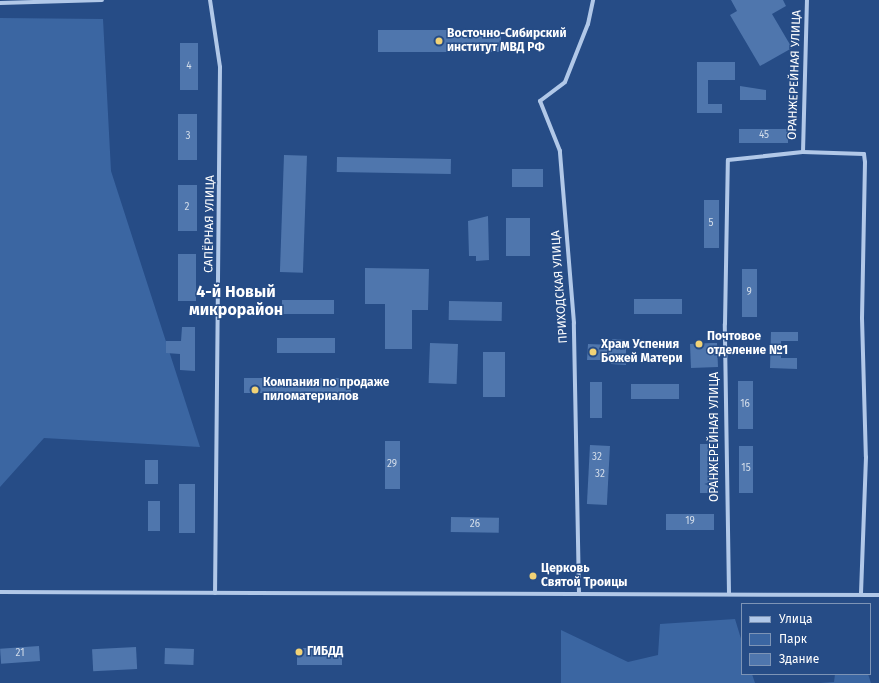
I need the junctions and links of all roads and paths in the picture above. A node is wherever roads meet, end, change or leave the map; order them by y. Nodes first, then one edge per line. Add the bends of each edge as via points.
1 (102, 0) edge
2 (210, 0) edge
3 (592, 0) edge
4 (808, 0) edge
5 (0, 3) edge
6 (803, 152) junction
7 (0, 592) edge
8 (215, 593) junction
9 (579, 593) junction
10 (728, 594) junction
11 (861, 594) junction
12 (879, 595) edge

1 - 5 street
2 - 8 street, САПЁРНАЯ УЛИЦА via 220,67
3 - 9 street, ПРИХОДСКАЯ УЛИЦА via 588,24 565,82 540,101 560,151 573,315
4 - 6 street, ОРАНЖЕРЕЙНАЯ УЛИЦА
6 - 10 street, ОРАНЖЕРЕЙНАЯ УЛИЦА via 728,160 724,324
6 - 11 street via 864,154 866,456
7 - 8 street
8 - 9 street
9 - 10 street
10 - 11 street
11 - 12 street

